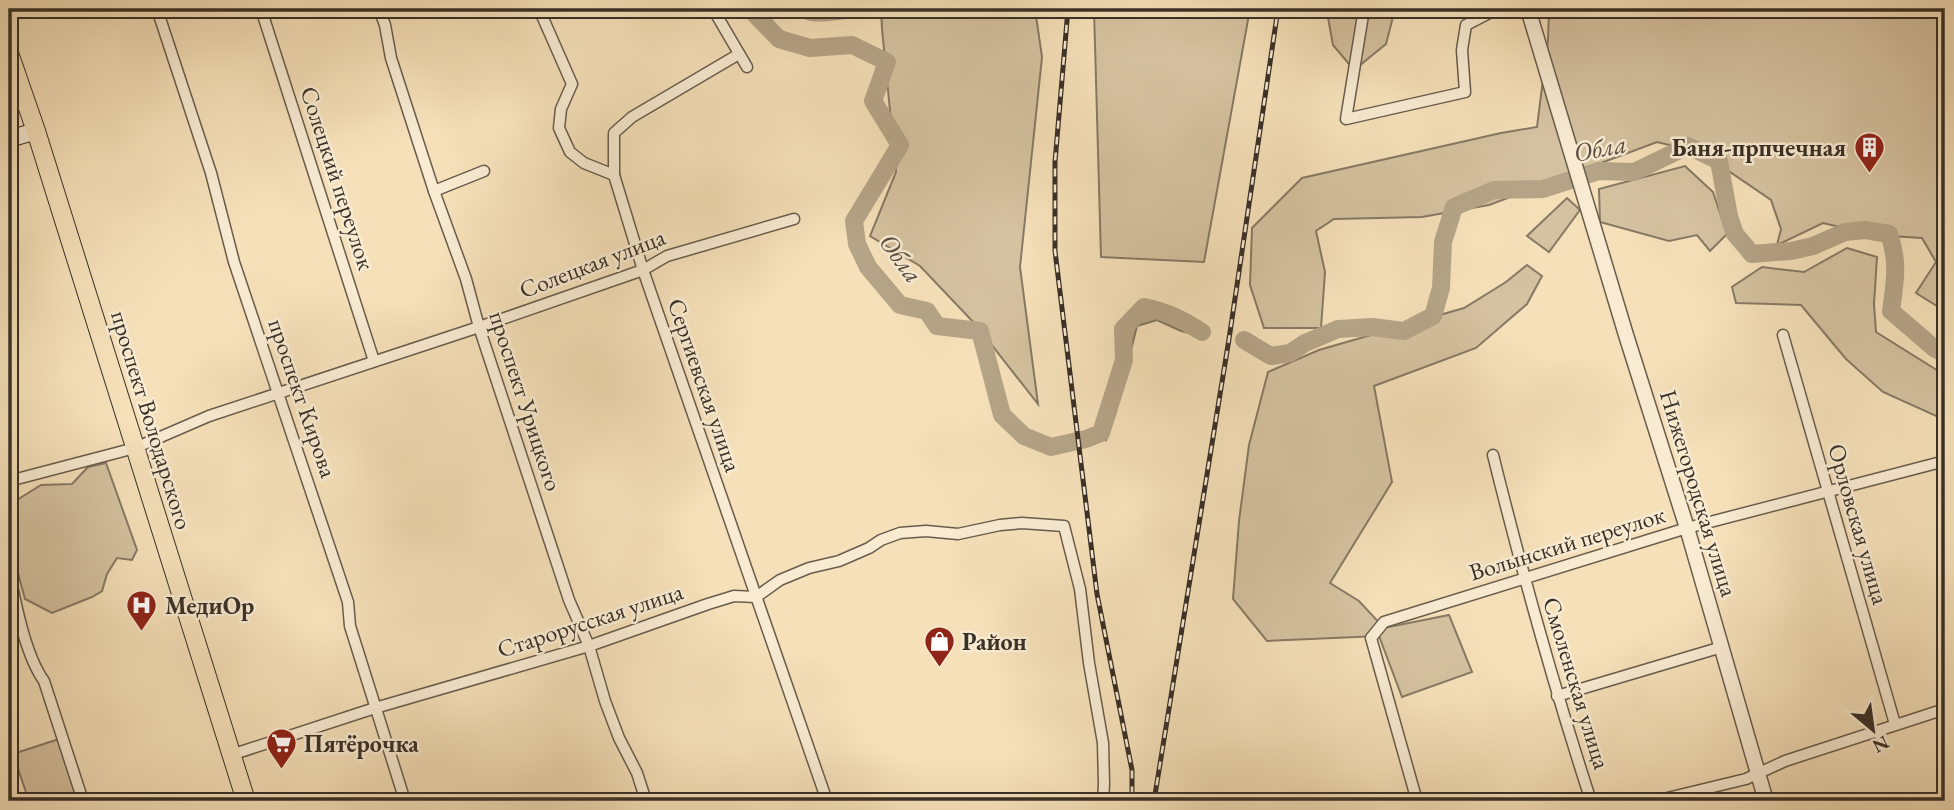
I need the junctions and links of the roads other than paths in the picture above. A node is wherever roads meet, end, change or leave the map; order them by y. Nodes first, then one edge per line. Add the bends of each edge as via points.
1 (157, 9) edge
2 (261, 9) edge
3 (379, 9) edge
4 (539, 9) edge
5 (713, 9) edge
6 (1364, 9) edge
7 (1497, 9) edge
8 (1528, 9) edge
9 (9, 53) edge
10 (739, 54) junction
11 (747, 67) dead end
12 (36, 131) junction
13 (9, 139) edge
14 (484, 171) dead end
15 (614, 175) junction
16 (434, 191) junction
17 (793, 219) dead end
18 (643, 270) junction
19 (479, 327) junction
20 (1783, 335) dead end
21 (374, 361) junction
22 (279, 393) junction
23 (135, 448) junction
24 (1493, 455) dead end
25 (1945, 461) edge
26 (9, 481) edge
27 (1828, 490) junction
28 (1687, 528) junction
29 (9, 570) edge
30 (1524, 579) junction
31 (756, 597) junction
32 (14, 617) edge
33 (589, 646) junction
34 (1722, 647) junction
35 (1557, 696) junction
36 (375, 708) junction
37 (1945, 709) edge
38 (1895, 724) junction
39 (231, 755) junction
40 (1758, 774) junction
41 (83, 801) edge
42 (246, 801) edge
43 (405, 801) edge
44 (646, 801) edge
45 (827, 801) edge
46 (1103, 801) edge
47 (1417, 801) edge
48 (1591, 801) edge
49 (1655, 801) edge
50 (1766, 801) edge

1 - 22 street, проспект Кирова
2 - 21 street, Солецкий переулок
3 - 16 street, проспект Урицкого
4 - 15 street via 572,84 559,128 570,152
5 - 10 street
6 - 7 street via 1346,119 1465,92 1462,50 1466,24
8 - 28 street, Нижегородская улица
9 - 12 main road, проспект Володарского
10 - 11 street
10 - 15 street, Сергиевская улица via 632,117 614,133
12 - 13 main road
12 - 23 main road, проспект Володарского
14 - 16 street
15 - 18 street, Сергиевская улица
16 - 19 street, проспект Урицкого
17 - 18 street, Солецкая улица via 667,256
18 - 19 street, Солецкая улица
18 - 31 street, Сергиевская улица
19 - 21 street, Солецкая улица
19 - 33 street, проспект Урицкого via 569,600
20 - 27 street, Орловская улица
21 - 22 street, Солецкая улица
22 - 23 street, Солецкая улица
22 - 36 street, проспект Кирова via 348,602 350,626
23 - 26 street, Солецкая улица
23 - 39 main road, проспект Володарского
24 - 30 street, Смоленская улица
25 - 27 street, Волынский переулок
27 - 28 street, Волынский переулок
27 - 38 street, Орловская улица
28 - 30 street, Волынский переулок
28 - 34 street, Нижегородская улица
29 - 32 street
30 - 35 street, Смоленская улица
30 - 47 street, Волынский переулок via 1384,622 1371,638
31 - 33 street, Старорусская улица via 734,596
31 - 45 street, Сергиевская улица
31 - 46 street, Старорусская улица via 780,580 839,561 900,533 958,534 1022,523 1064,526 1080,589 1102,743
32 - 41 street via 44,681
33 - 36 street, Старорусская улица
33 - 44 street, проспект Урицкого via 604,701
34 - 35 street
34 - 40 street, Нижегородская улица
35 - 48 street, Смоленская улица
36 - 39 street, Старорусская улица
36 - 43 street, проспект Кирова
37 - 38 street
38 - 40 street
39 - 42 main road, проспект Володарского
40 - 49 street
40 - 50 street, Нижегородская улица

